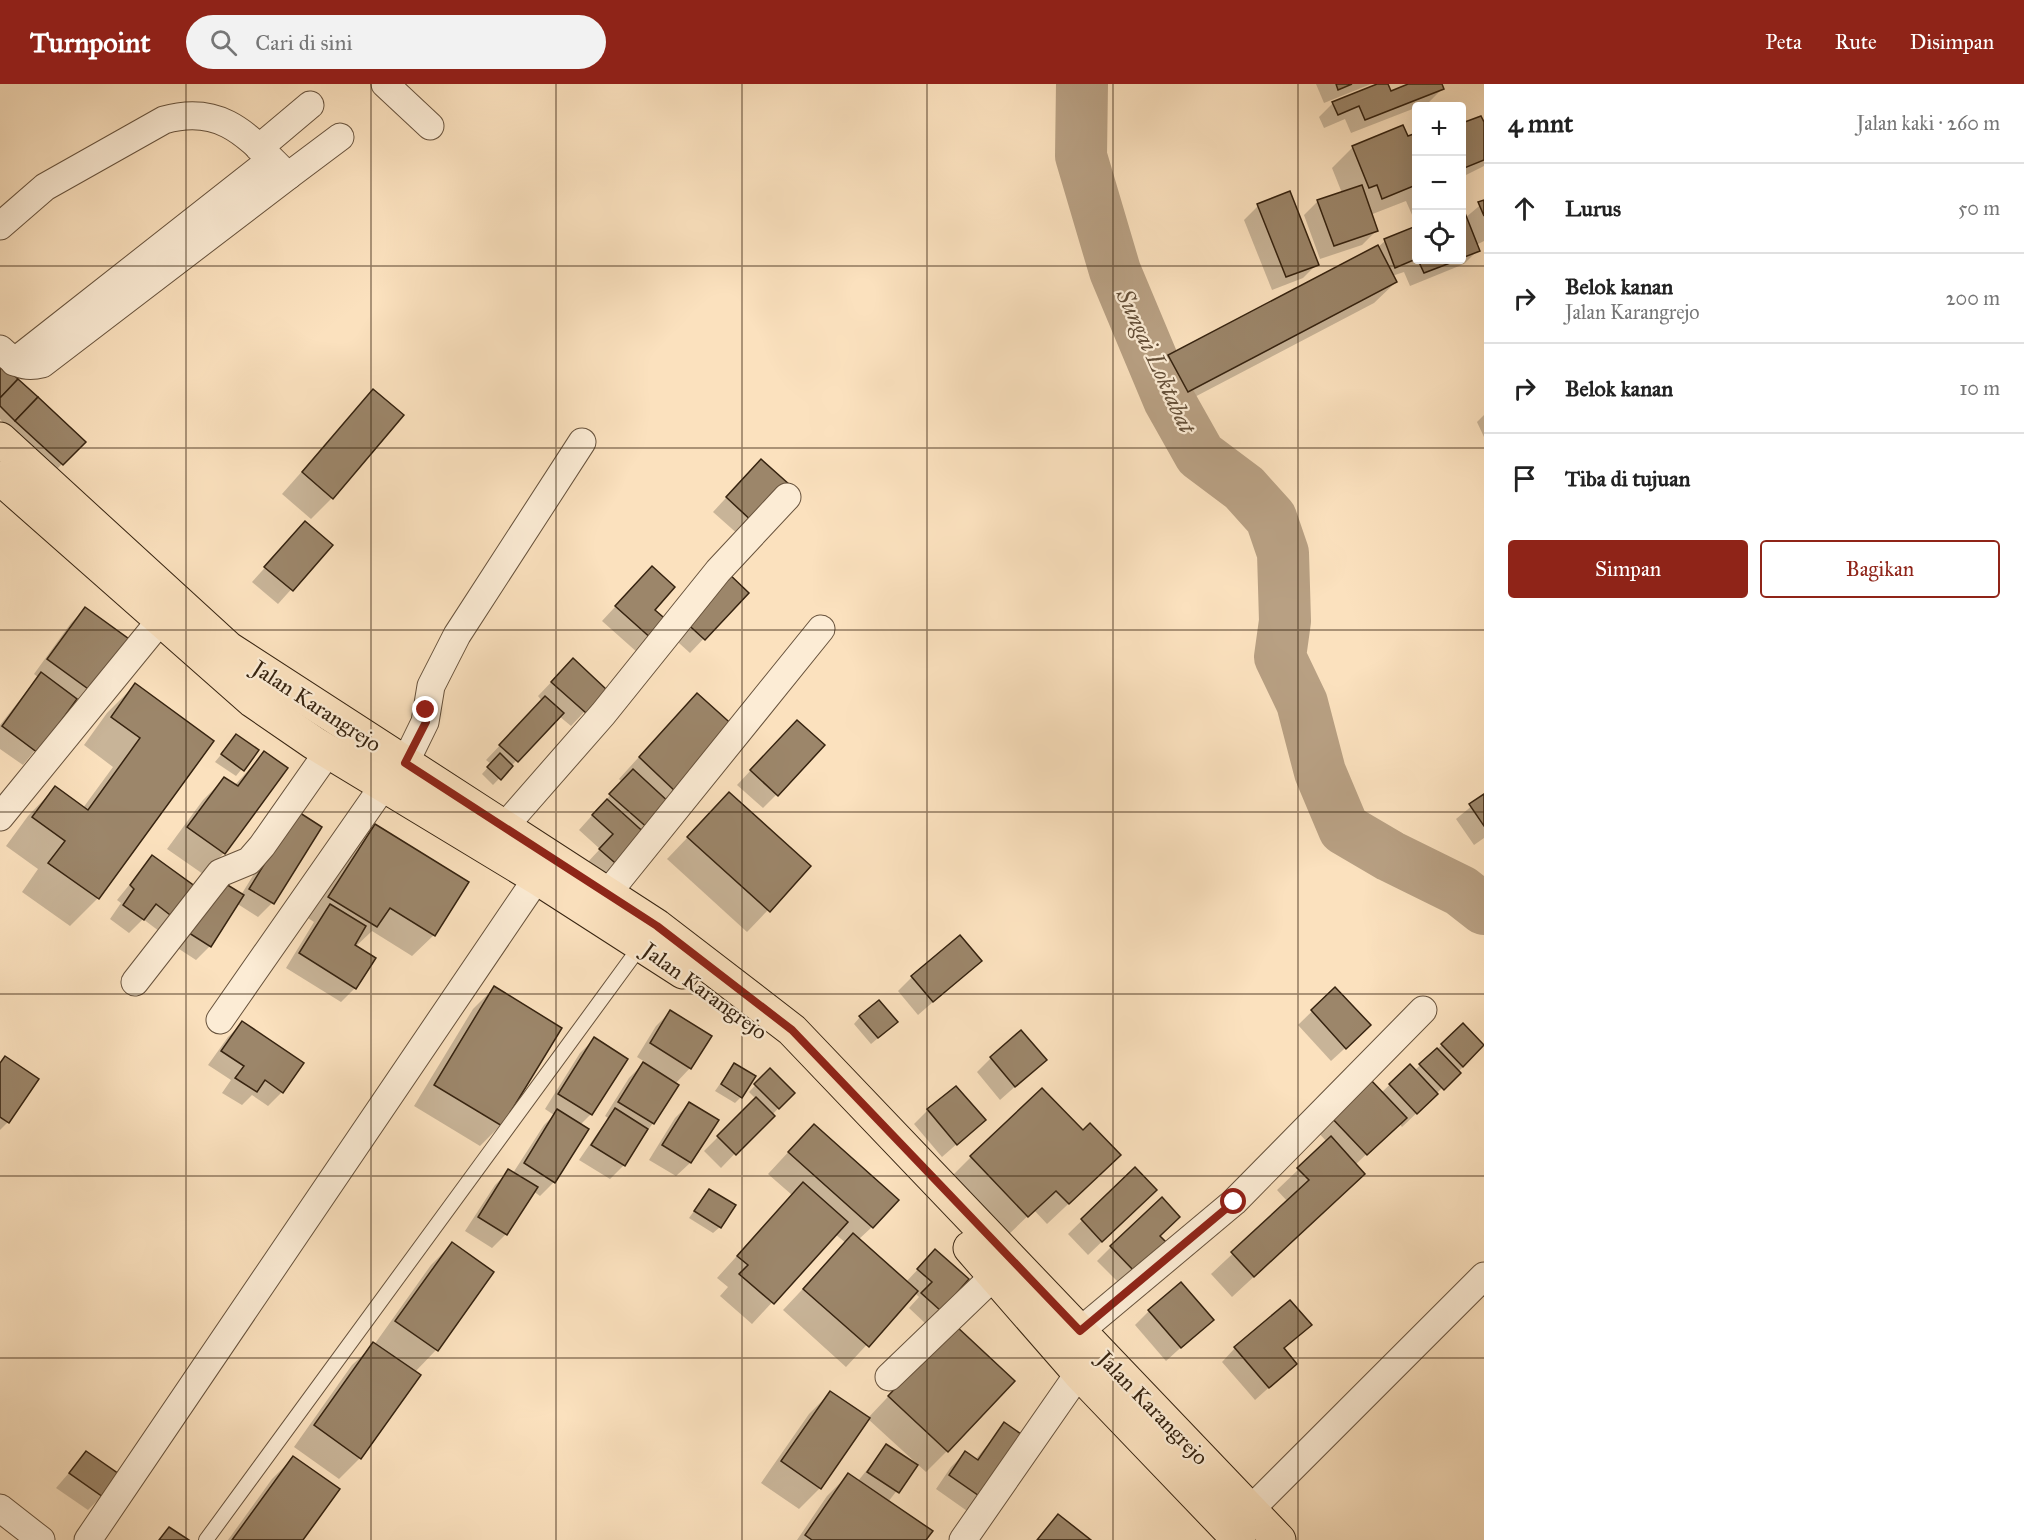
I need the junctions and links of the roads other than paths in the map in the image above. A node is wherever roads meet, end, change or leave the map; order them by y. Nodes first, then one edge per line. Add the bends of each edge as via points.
1 (385, 84) edge
2 (310, 105) dead end
3 (430, 126) dead end
4 (340, 137) dead end
5 (273, 161) junction
6 (0, 226) edge
7 (7, 356) edge
8 (0, 439) edge
9 (582, 442) dead end
10 (0, 478) edge
11 (787, 497) dead end
12 (160, 621) junction
13 (821, 629) dead end
14 (328, 752) junction
15 (395, 774) junction
16 (0, 817) edge
17 (504, 827) junction
18 (537, 878) junction
19 (608, 894) junction
20 (642, 944) junction
21 (135, 982) dead end
22 (1423, 1010) dead end
23 (220, 1020) dead end
24 (995, 1275) junction
25 (1484, 1276) edge
26 (1080, 1331) junction
27 (1079, 1373) junction
28 (889, 1377) dead end
29 (0, 1508) edge
30 (1250, 1510) junction
31 (41, 1540) edge
32 (88, 1540) edge
33 (206, 1540) edge
34 (963, 1540) edge
35 (1239, 1540) edge
36 (1279, 1540) edge

1 - 3 street
2 - 5 street
4 - 5 street
5 - 6 street via 235,126 212,117 175,117 45,187
5 - 7 street
8 - 15 main road, Jalan Karangrejo via 228,648
9 - 15 street via 457,635 431,686 426,722
10 - 12 main road, Jalan Karangrejo
11 - 17 street via 718,572 603,714
12 - 14 main road, Jalan Karangrejo via 253,701
12 - 16 street
13 - 19 street
14 - 15 main road, Jalan Karangrejo
14 - 21 street via 262,846 249,861 220,873
15 - 17 main road, Jalan Karangrejo
15 - 18 main road, Jalan Karangrejo
15 - 23 street
17 - 19 main road, Jalan Karangrejo
18 - 20 main road, Jalan Karangrejo
18 - 32 street
19 - 26 main road, Jalan Karangrejo via 657,926 792,1030
20 - 24 main road, Jalan Karangrejo via 766,1033 857,1124
20 - 33 lane
22 - 26 street via 1234,1202
24 - 27 main road, Jalan Karangrejo
24 - 28 street
25 - 30 street
26 - 30 main road, Jalan Karangrejo
27 - 34 street
27 - 35 main road, Jalan Karangrejo
29 - 31 street
30 - 36 main road, Jalan Karangrejo

